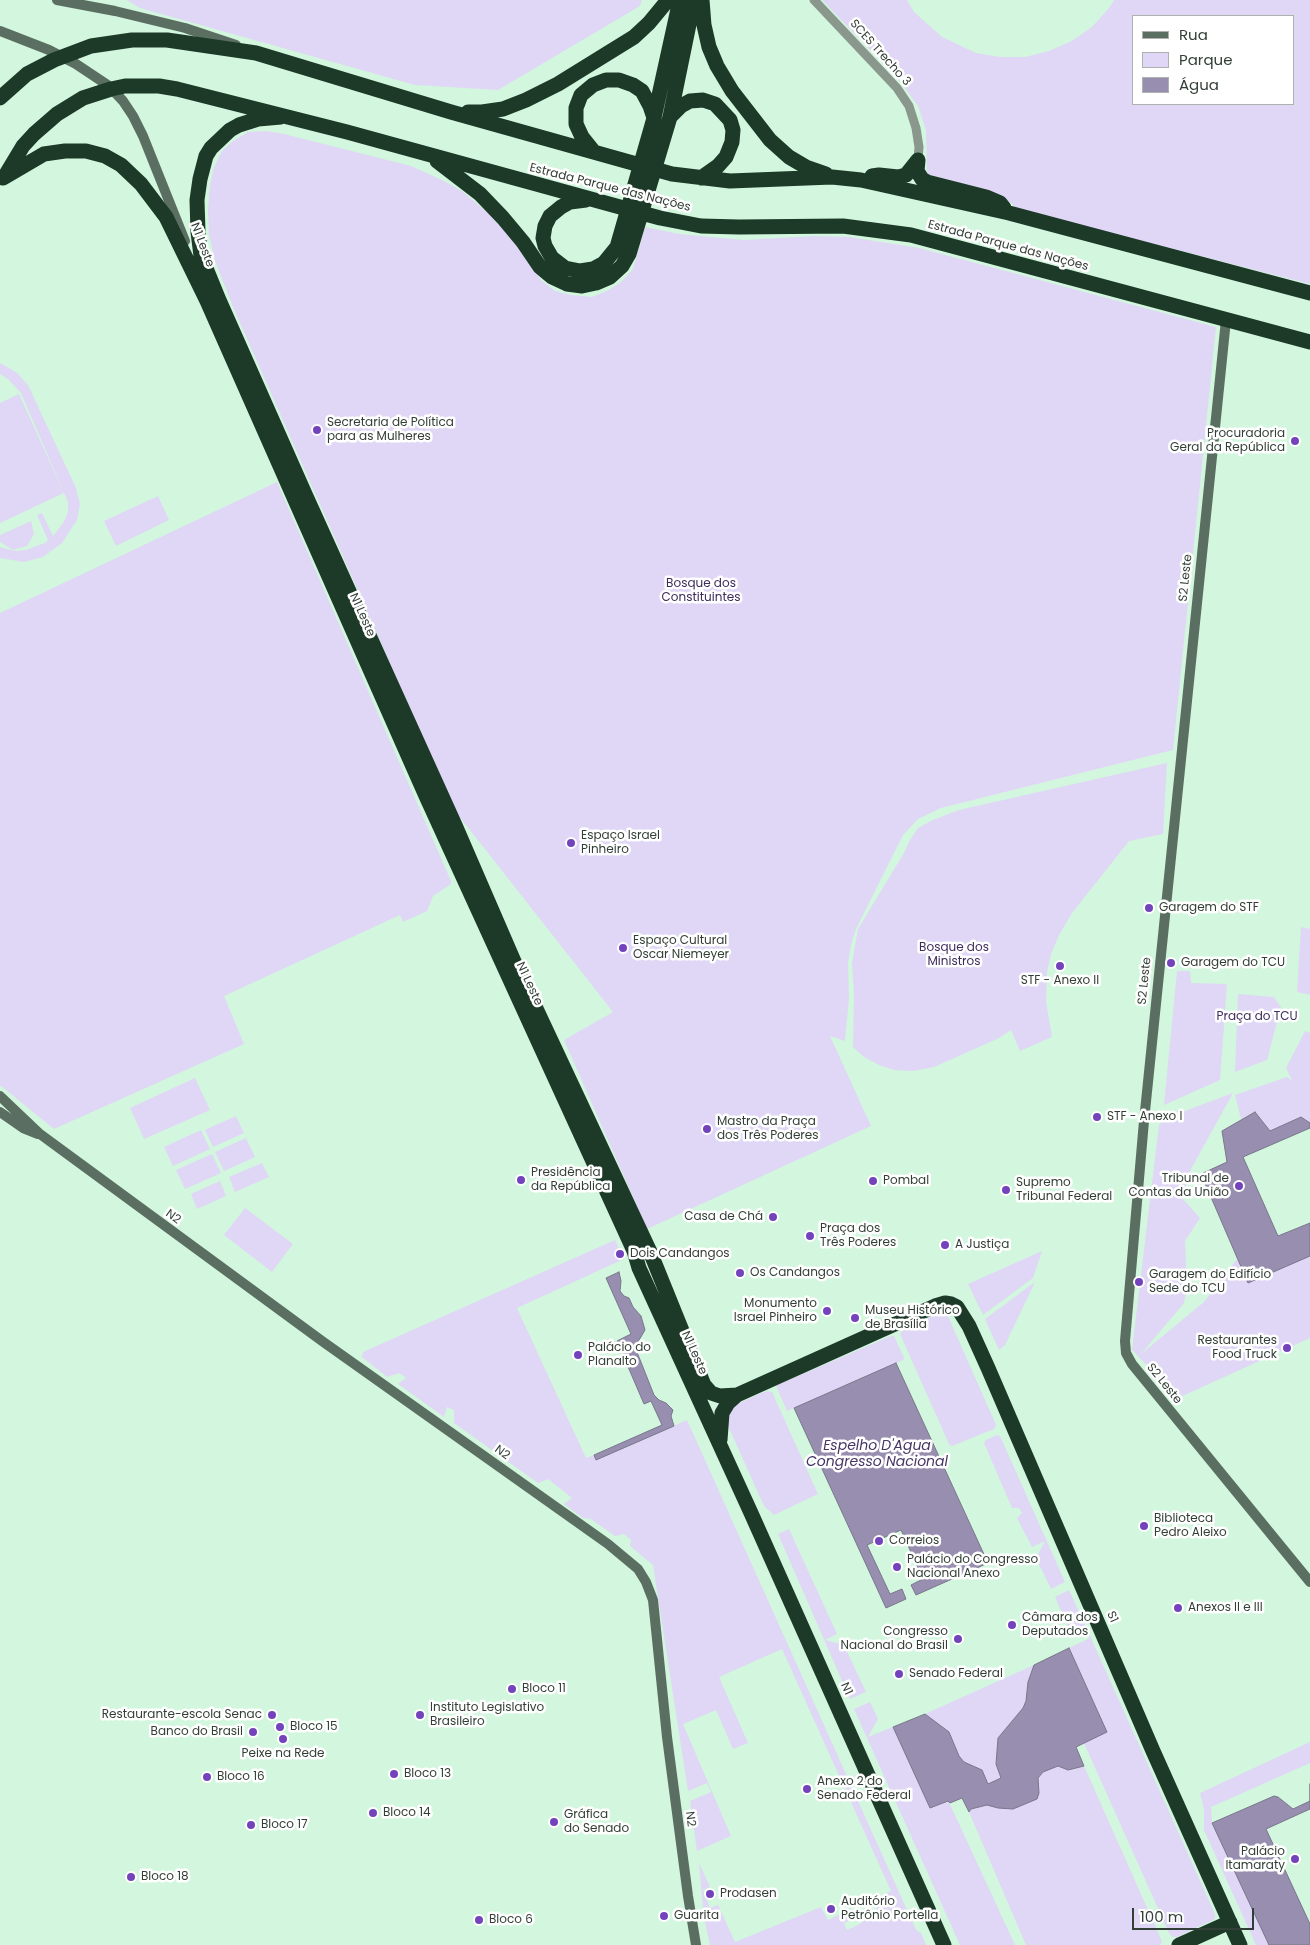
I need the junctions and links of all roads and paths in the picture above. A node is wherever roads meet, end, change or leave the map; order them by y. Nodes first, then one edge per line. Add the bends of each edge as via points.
1 (57, 0) edge
2 (101, 0) edge
3 (668, 0) edge
4 (680, 0) edge
5 (694, 0) edge
6 (702, 0) edge
7 (814, 0) edge
8 (115, 11) junction
9 (0, 31) edge
10 (256, 53) junction
11 (0, 98) edge
12 (451, 112) junction
13 (282, 117) junction
14 (670, 117) junction
15 (654, 118) junction
16 (594, 152) junction
17 (430, 155) junction
18 (918, 160) junction
19 (832, 176) junction
20 (701, 178) junction
21 (861, 180) junction
22 (2, 181) edge
23 (591, 199) junction
24 (1009, 213) junction
25 (1310, 293) edge
26 (213, 300) junction
27 (1226, 320) junction
28 (1310, 342) edge
29 (0, 1096) edge
30 (0, 1112) edge
31 (40, 1134) junction
32 (737, 1395) junction
33 (720, 1446) junction
34 (1310, 1582) edge
35 (1230, 1922) junction
36 (696, 1945) edge
37 (944, 1945) edge
38 (1179, 1945) edge
39 (1240, 1945) edge

1 - 8 main road
2 - 8 main road
3 - 12 highway via 634,37 558,84 503,109
4 - 15 highway
5 - 14 highway
6 - 19 highway via 709,47 717,66 752,118 789,157
7 - 18 street, SCES Trecho 3 via 897,88 909,106 916,128
8 - 10 main road via 185,28
9 - 26 main road, N1 Leste via 76,64 109,86 123,101 143,136
10 - 11 highway via 167,40 132,40 91,46 27,74
10 - 12 highway
12 - 16 highway
13 - 17 highway, Estrada Parque das Nações
13 - 22 highway, Estrada Parque das Nações via 177,89 141,86 111,89 83,98 57,114 23,146
13 - 26 highway via 258,119 234,128 220,138 206,156 197,200 198,232
14 - 17 highway via 629,254 610,277 582,286 567,284 540,267 523,242 480,194
14 - 20 highway via 690,101 703,100 715,104 730,120 732,142 726,156
15 - 16 highway via 642,92 633,85 606,80 593,85 582,95 576,108 576,124
15 - 23 highway via 617,247 604,264 593,269 565,268 552,258 545,246 545,226 550,216 561,207 570,202
16 - 20 highway via 672,174
17 - 23 highway, Estrada Parque das Nações
18 - 21 highway via 906,175 879,175
18 - 24 highway via 917,172 927,182 986,197 1000,203
19 - 20 highway via 730,181
19 - 21 highway
21 - 24 highway
22 - 26 highway via 44,154 65,151 86,151 121,165 142,184 166,217
23 - 27 highway, Estrada Parque das Nações via 701,226 844,226 911,235
24 - 25 highway
26 - 32 highway, N1 Leste via 305,494 516,966 651,1254 704,1386 720,1396
26 - 33 highway, N1 Leste via 426,796
27 - 28 highway, Estrada Parque das Nações
27 - 34 main road, S2 Leste via 1124,1341 1132,1364
29 - 31 main road, N2
30 - 31 main road, N2 via 23,1128
31 - 36 main road, N2 via 608,1544 638,1569 652,1600 669,1755
32 - 33 highway via 722,1413
32 - 35 highway, S1 via 935,1306 945,1303 957,1307 988,1368
33 - 37 highway, N1
35 - 38 highway
35 - 39 highway, S1

